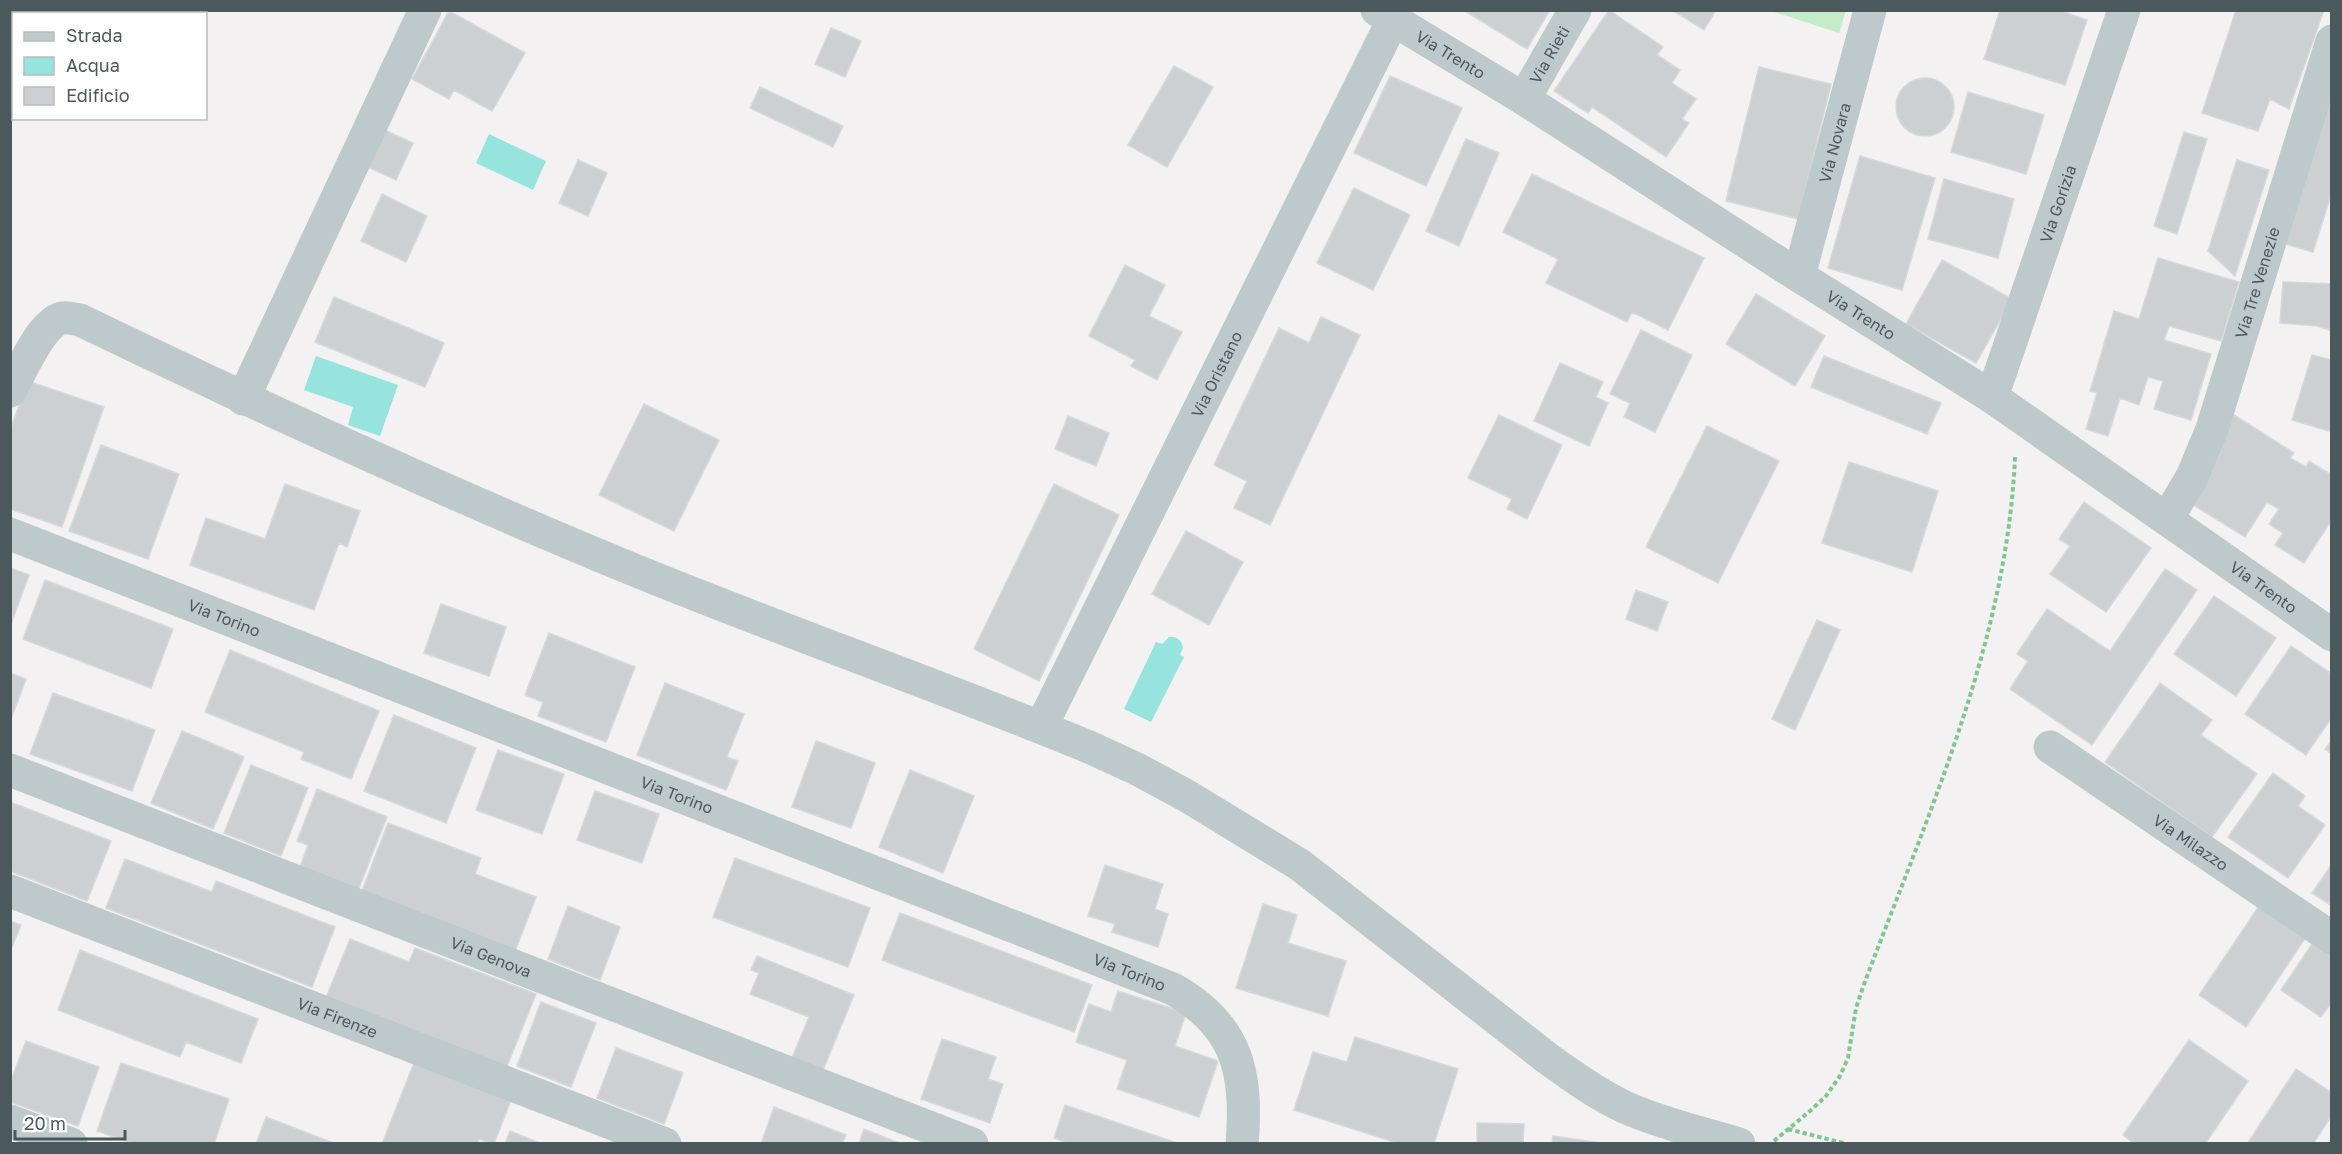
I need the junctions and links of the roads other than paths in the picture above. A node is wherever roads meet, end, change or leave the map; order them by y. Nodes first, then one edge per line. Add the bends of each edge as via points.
1 (426, 10) edge
2 (1575, 10) edge
3 (1870, 10) edge
4 (2124, 10) edge
5 (1385, 15) edge
6 (2331, 41) edge
7 (1524, 99) junction
8 (1799, 276) junction
9 (12, 385) edge
10 (243, 399) junction
11 (2004, 405) junction
12 (2167, 519) junction
13 (10, 534) edge
14 (2331, 635) edge
15 (1041, 727) junction
16 (2050, 747) dead end
17 (10, 770) edge
18 (10, 891) edge
19 (2331, 938) edge
20 (10, 1121) edge
21 (71, 1143) edge
22 (665, 1143) edge
23 (972, 1143) edge
24 (1242, 1143) edge
25 (1739, 1143) edge

1 - 10 street
2 - 7 street, Via Rieti
3 - 8 street, Via Novara
4 - 11 street, Via Gorizia
5 - 7 street, Via Trento
5 - 15 street, Via Oristano
6 - 12 street, Via Tre Venezie via 2212,429 2192,477
7 - 8 street, Via Trento
8 - 11 street, Via Trento
9 - 10 street via 49,326 64,318 80,320
10 - 15 street via 617,563
11 - 12 street, Via Trento
12 - 14 street, Via Trento
13 - 24 street, Via Torino via 1173,989 1206,1010 1234,1051 1242,1087
15 - 25 street via 1137,769 1300,864 1586,1085 1647,1116
16 - 19 street, Via Milazzo
17 - 23 street, Via Genova
18 - 22 street, Via Firenze
20 - 21 street

